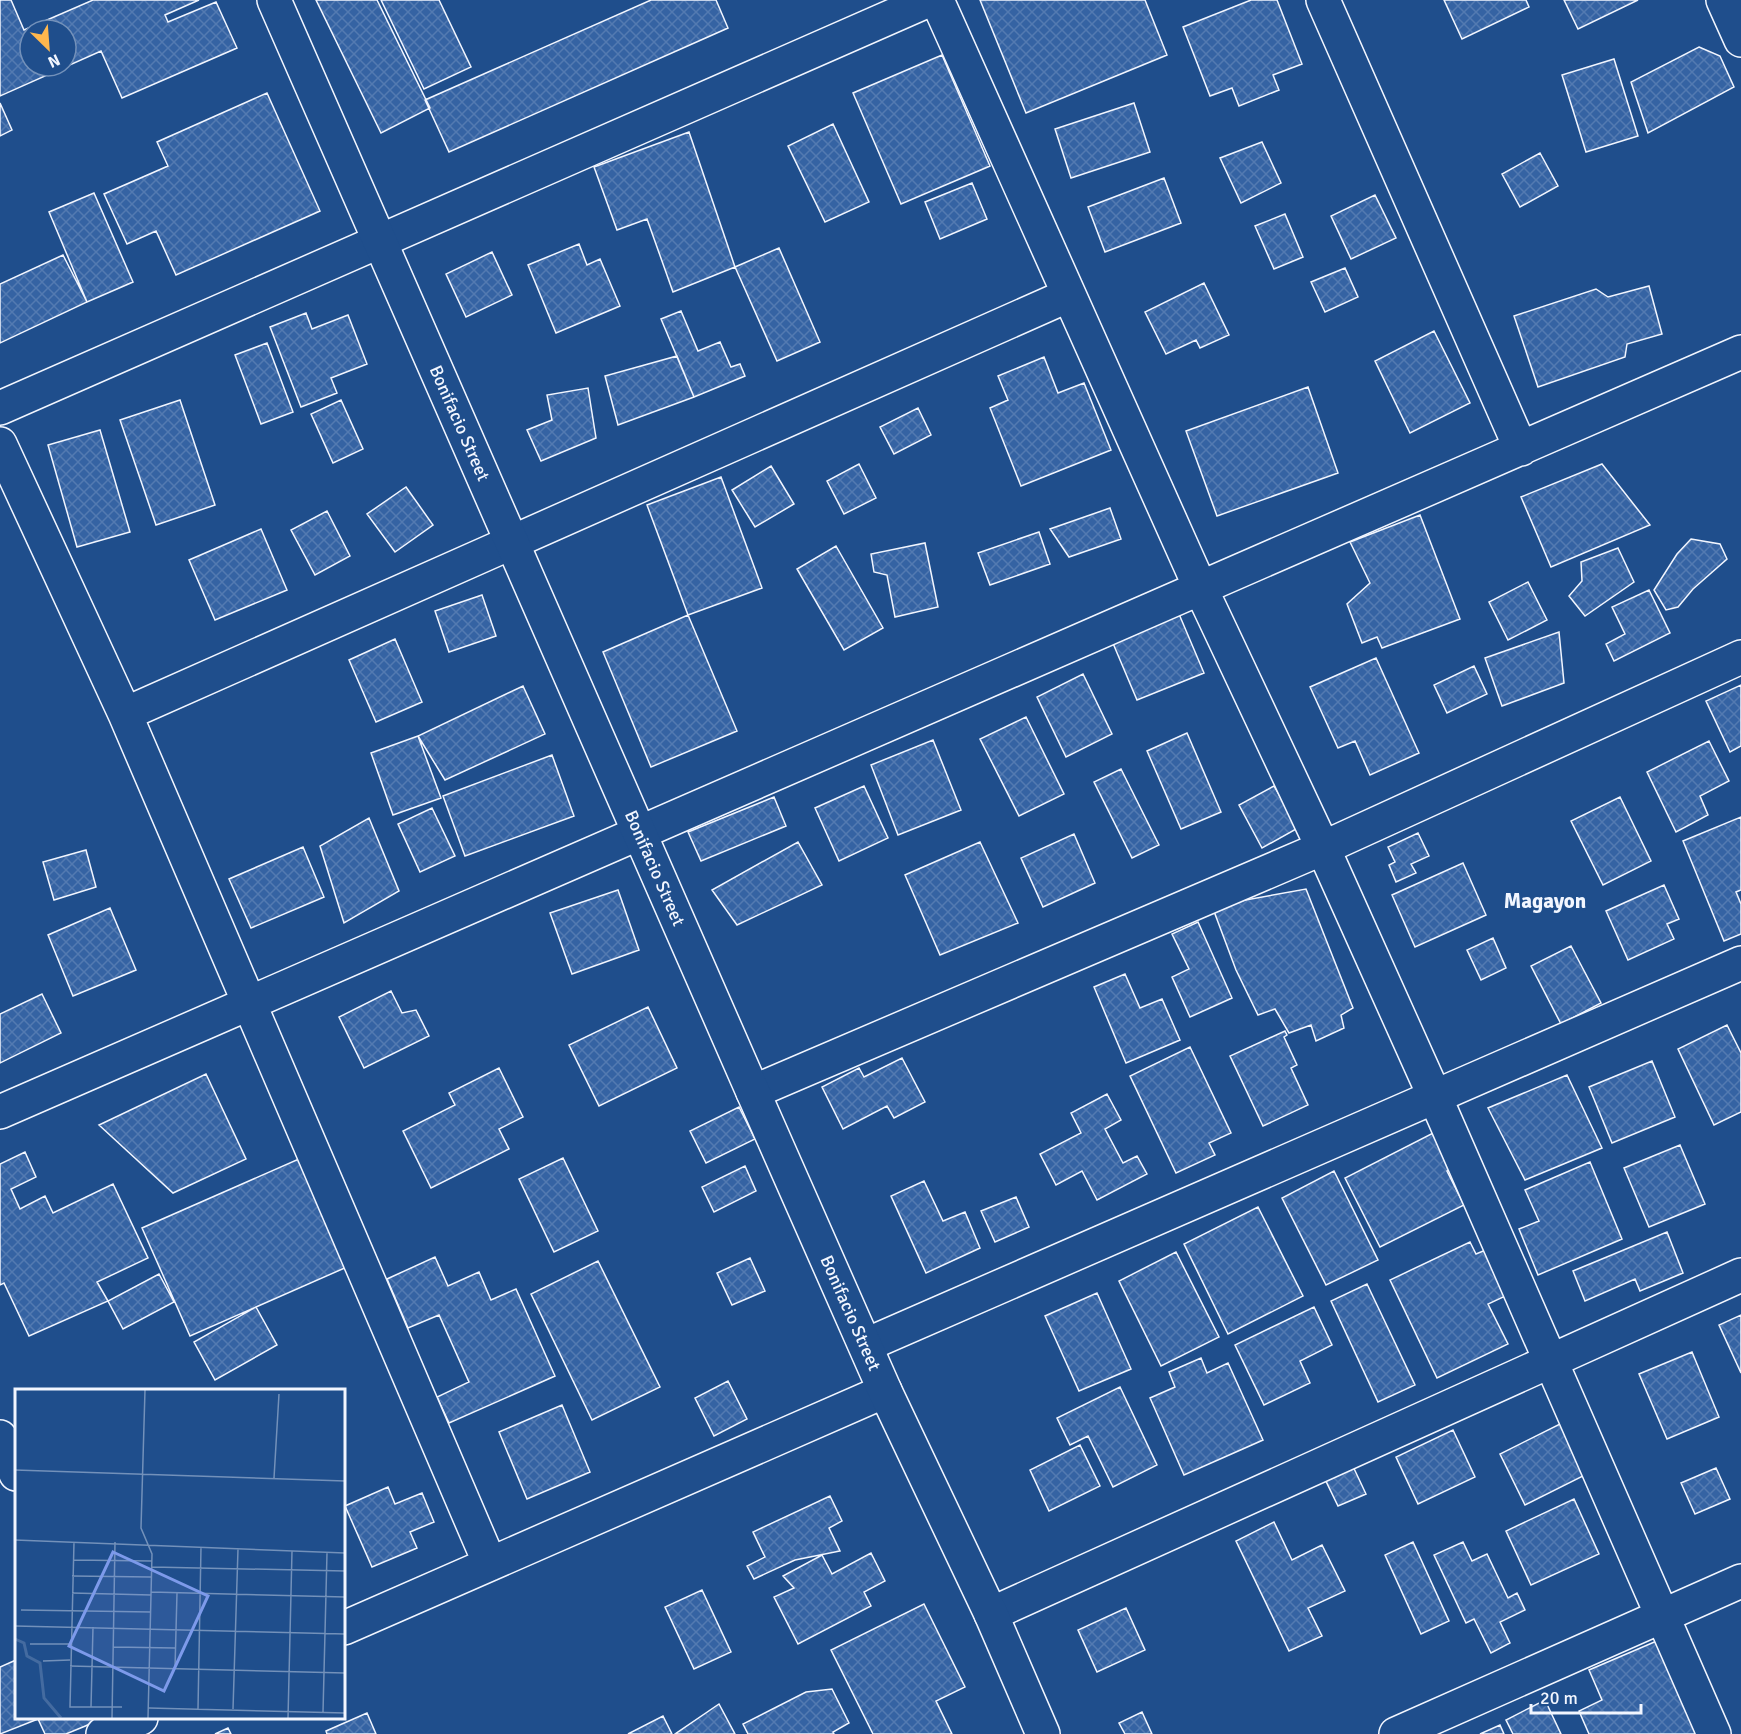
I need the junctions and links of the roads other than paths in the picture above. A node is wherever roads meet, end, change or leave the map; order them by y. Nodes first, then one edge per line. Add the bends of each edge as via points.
1 (274, 0) edge
2 (929, 0) edge
3 (937, 0) edge
4 (1323, 0) edge
5 (1723, 0) edge
6 (1741, 39) edge
7 (379, 242) junction
8 (1069, 296) junction
9 (1741, 352) edge
10 (0, 408) edge
11 (0, 444) edge
12 (1521, 448) junction
13 (512, 542) junction
14 (1200, 587) junction
15 (1741, 657) edge
16 (125, 714) junction
17 (641, 833) junction
18 (1323, 848) junction
19 (1741, 963) edge
20 (248, 1004) junction
21 (753, 1092) junction
22 (1436, 1096) junction
23 (0, 1112) edge
24 (1741, 1275) edge
25 (866, 1346) junction
26 (1548, 1360) junction
27 (885, 1390) junction
28 (0, 1437) edge
29 (15, 1472) edge
30 (490, 1564) junction
31 (1741, 1581) edge
32 (991, 1614) junction
33 (1664, 1616) junction
34 (345, 1629) edge
35 (1043, 1734) edge
36 (1396, 1734) edge
37 (1714, 1734) edge

1 - 7 street, Bonifacio Street
2 - 7 street
3 - 8 street
4 - 12 street
5 - 6 street
7 - 10 street
7 - 13 street, Bonifacio Street
8 - 13 street
8 - 14 street
9 - 12 street
11 - 16 street
12 - 14 street
13 - 16 street
13 - 17 street, Bonifacio Street
14 - 17 street
14 - 18 street
15 - 18 street
16 - 20 street
17 - 20 street
17 - 21 street, Bonifacio Street
18 - 21 street
18 - 22 street
19 - 22 street
20 - 23 street
20 - 30 street
21 - 25 street, Bonifacio Street
22 - 25 street
22 - 26 street
24 - 26 street
25 - 27 street, Bonifacio Street
26 - 32 street
26 - 33 street
27 - 30 street
27 - 32 street, Bonifacio Street
28 - 29 street
30 - 34 street
31 - 33 street
32 - 35 street, Bonifacio Street
33 - 36 street
33 - 37 street

